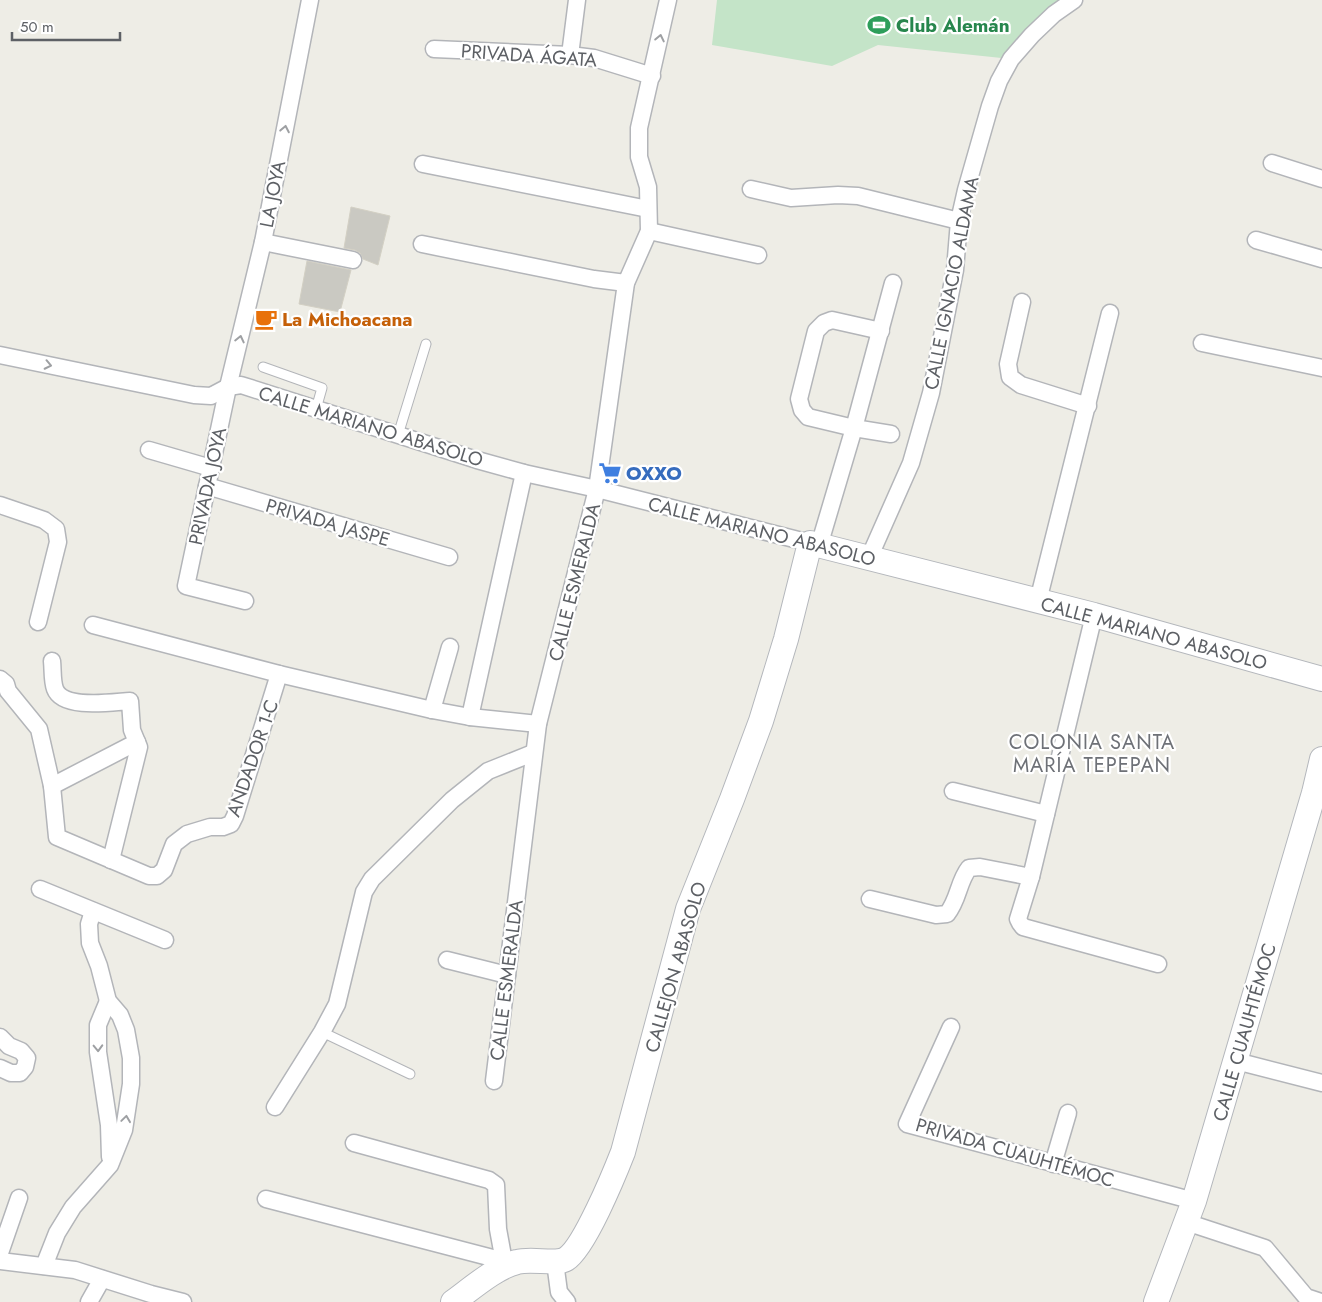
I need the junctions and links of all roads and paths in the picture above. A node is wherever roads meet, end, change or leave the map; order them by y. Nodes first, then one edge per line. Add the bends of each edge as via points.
1 (310, 0) edge
2 (577, 0) edge
3 (668, 0) edge
4 (1074, 0) edge
5 (434, 49) dead end
6 (570, 55) junction
7 (652, 76) junction
8 (1272, 163) dead end
9 (423, 164) dead end
10 (1322, 179) edge
11 (751, 189) dead end
12 (648, 208) junction
13 (959, 222) junction
14 (649, 231) junction
15 (1256, 240) dead end
16 (263, 242) junction
17 (422, 244) dead end
18 (758, 256) dead end
19 (1322, 259) edge
20 (353, 260) dead end
21 (626, 283) junction
22 (893, 284) dead end
23 (1022, 302) dead end
24 (1110, 313) dead end
25 (881, 331) junction
26 (1202, 343) dead end
27 (426, 344) dead end
28 (1, 360) edge
29 (263, 367) dead end
30 (1322, 368) edge
31 (228, 387) junction
32 (1088, 406) junction
33 (316, 409) junction
34 (854, 428) junction
35 (891, 434) dead end
36 (398, 435) junction
37 (149, 450) dead end
38 (211, 468) junction
39 (524, 473) junction
40 (207, 486) junction
41 (597, 488) junction
42 (0, 505) edge
43 (815, 544) junction
44 (449, 558) dead end
45 (869, 558) junction
46 (245, 601) dead end
47 (1038, 601) junction
48 (1094, 615) junction
49 (38, 622) dead end
50 (93, 626) dead end
51 (450, 647) dead end
52 (52, 661) dead end
53 (279, 674) junction
54 (0, 679) edge
55 (1322, 679) edge
56 (432, 710) junction
57 (470, 717) junction
58 (538, 724) junction
59 (137, 742) junction
60 (533, 752) junction
61 (1322, 759) edge
62 (52, 786) junction
63 (953, 791) dead end
64 (1046, 814) junction
65 (111, 860) junction
66 (1031, 877) junction
67 (40, 889) dead end
68 (870, 899) dead end
69 (93, 911) junction
70 (165, 940) dead end
71 (447, 960) dead end
72 (1158, 964) dead end
73 (507, 975) junction
74 (108, 1002) junction
75 (951, 1027) dead end
76 (322, 1032) junction
77 (0, 1036) edge
78 (1236, 1061) junction
79 (0, 1068) edge
80 (410, 1074) dead end
81 (494, 1081) dead end
82 (1322, 1083) edge
83 (275, 1106) dead end
84 (1068, 1113) dead end
85 (354, 1143) dead end
86 (1053, 1164) junction
87 (110, 1165) junction
88 (19, 1198) dead end
89 (266, 1199) dead end
90 (1190, 1212) junction
91 (0, 1253) edge
92 (0, 1262) edge
93 (555, 1262) junction
94 (504, 1264) junction
95 (44, 1266) junction
96 (102, 1279) junction
97 (151, 1298) edge
98 (89, 1302) edge
99 (183, 1302) edge
100 (453, 1302) edge
101 (567, 1302) edge
102 (1156, 1302) edge
103 (1321, 1302) edge

16 -> 1 street, LA JOYA
2 - 6 street
7 -> 3 street, CALLE ESMERALDA
4 - 13 street, CALLE IGNACIO ALDAMA via 1032,35 1011,59 999,82
5 - 6 street, PRIVADA ÁGATA
6 - 7 street, PRIVADA ÁGATA via 594,58
7 - 12 street, CALLE ESMERALDA via 639,128 638,157 648,187
8 - 10 street
9 - 12 street
11 - 13 street via 791,198 858,196
12 - 14 street, CALLE ESMERALDA
13 - 45 street, CALLE IGNACIO ALDAMA via 955,270 931,393 911,463
14 - 18 street
14 - 21 street, CALLE ESMERALDA
15 - 19 street
16 - 20 street
31 -> 16 street, LA JOYA
17 - 21 street
21 - 41 street, CALLE ESMERALDA
22 - 25 street
23 - 32 street via 1008,364 1010,377 1021,385
24 - 32 street
25 - 34 street
25 - 34 street via 832,320 816,331 799,399 802,410 808,417
26 - 30 street
27 - 36 lane
28 -> 31 street, CALLE MARIANO ABASOLO via 194,395 211,396
29 - 33 lane via 322,388
31 - 33 street, CALLE MARIANO ABASOLO via 241,385
31 - 38 street, PRIVADA JOYA
32 - 47 street
33 - 36 street, CALLE MARIANO ABASOLO
34 - 35 street
34 - 43 street
36 - 39 street, CALLE MARIANO ABASOLO
37 - 38 street
38 - 40 street, PRIVADA JOYA
39 - 41 street, CALLE MARIANO ABASOLO
39 - 57 street
40 - 44 street, PRIVADA JASPE
40 - 46 street, PRIVADA JOYA via 186,586
41 - 43 street, CALLE MARIANO ABASOLO
41 - 58 street, CALLE ESMERALDA
42 - 49 street via 44,520 56,529 58,542
43 - 45 street, CALLE MARIANO ABASOLO
43 - 93 street, CALLEJON ABASOLO via 761,721 688,909 623,1152 576,1251 565,1260
45 - 47 street, CALLE MARIANO ABASOLO
47 - 48 street, CALLE MARIANO ABASOLO
48 - 55 street, CALLE MARIANO ABASOLO
48 - 64 street
50 - 53 street
51 - 56 street
52 - 59 street via 56,690 65,699 85,703 130,701 132,730
53 - 56 street
53 - 65 street, ANDADOR 1-C via 231,824 187,834 174,844 164,870 157,876 149,876
54 - 62 street, ANDADOR 1-C via 39,729
56 - 57 street
57 - 58 street
58 - 60 street, CALLE ESMERALDA
59 - 62 street
59 - 65 street via 139,747
60 - 73 street, CALLE ESMERALDA
60 - 76 street via 488,772 460,794 372,879 364,892 337,1004
61 - 78 street, CALLE CUAUHTÉMOC
62 - 65 street, ANDADOR 1-C via 57,837
63 - 64 street
64 - 66 street
66 - 68 street via 980,867 969,868 963,876 955,905 947,914 936,915
66 - 72 street via 1018,919 1023,927
67 - 69 street
69 - 70 street
69 - 74 street via 89,924 90,943
71 - 73 street
73 - 81 street, CALLE ESMERALDA
74 -> 87 street via 98,1025 98,1052 109,1125
87 -> 74 street via 124,1130 131,1084 131,1058 120,1015
75 - 86 street, PRIVADA CUAUHTÉMOC via 907,1124
76 - 80 lane
76 - 83 street
77 - 79 street via 27,1058 20,1072 11,1073
78 - 82 street
78 - 90 street, CALLE CUAUHTÉMOC
84 - 86 street
85 - 94 street via 496,1184
86 - 90 street, PRIVADA CUAUHTÉMOC
87 - 95 street via 73,1207 57,1233
88 - 91 street
89 - 94 street
90 - 102 street, CALLE CUAUHTÉMOC
90 - 103 street, PRIVADA CUAUHTÉMOC via 1265,1248 1306,1296
92 - 95 street
93 - 94 street via 536,1260
93 - 101 street via 559,1292
94 - 100 street
95 - 96 street via 75,1270
96 - 97 street
96 - 98 street
97 - 99 street

